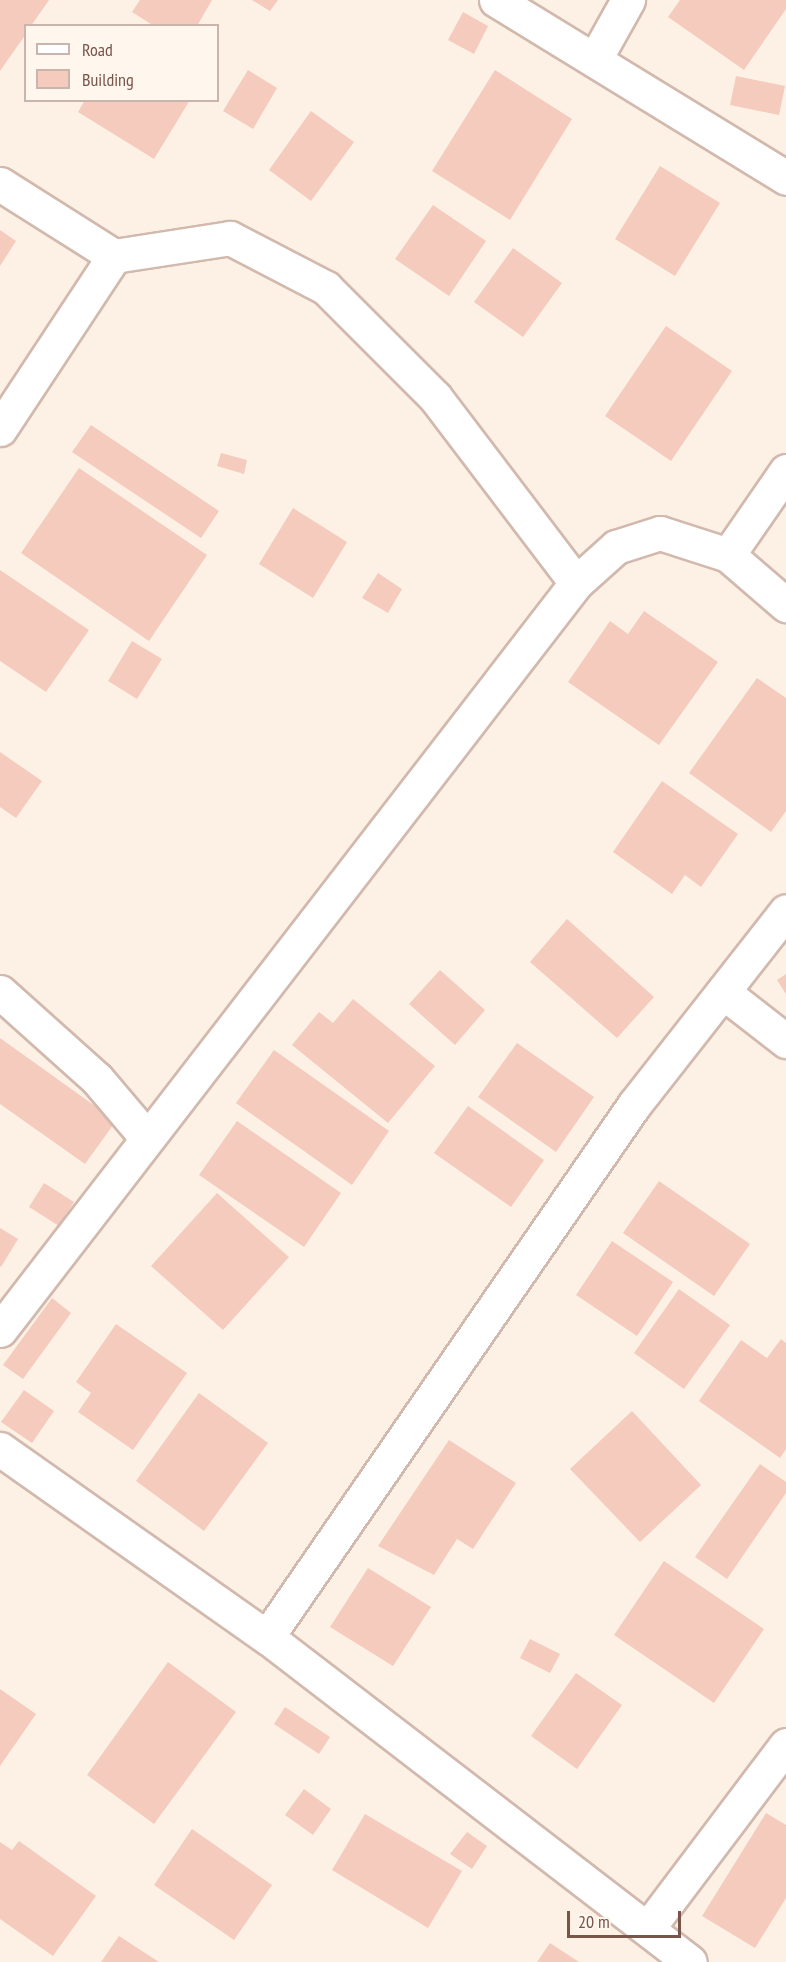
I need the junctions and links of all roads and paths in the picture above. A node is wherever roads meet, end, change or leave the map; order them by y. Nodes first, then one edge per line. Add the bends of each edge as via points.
1 (496, 0) edge
2 (628, 0) edge
3 (595, 59) junction
4 (786, 178) edge
5 (0, 184) edge
6 (114, 256) junction
7 (0, 429) edge
8 (786, 471) edge
9 (728, 555) junction
10 (576, 583) junction
11 (786, 605) edge
12 (786, 911) edge
13 (0, 992) edge
14 (723, 992) junction
15 (786, 1041) edge
16 (147, 1138) junction
17 (0, 1330) edge
18 (0, 1449) edge
19 (267, 1637) junction
20 (786, 1745) edge
21 (648, 1928) junction
22 (690, 1962) edge

1 - 3 street
2 - 3 street
3 - 4 street
5 - 6 street
6 - 7 street
6 - 10 street via 230,238 326,288 435,397
8 - 9 street
9 - 10 street via 660,533 616,547
9 - 11 street
10 - 16 street
12 - 14 street
13 - 16 street via 97,1079
14 - 15 street
14 - 19 street via 634,1105
16 - 17 street
18 - 19 street
19 - 21 street
20 - 21 street
21 - 22 street

